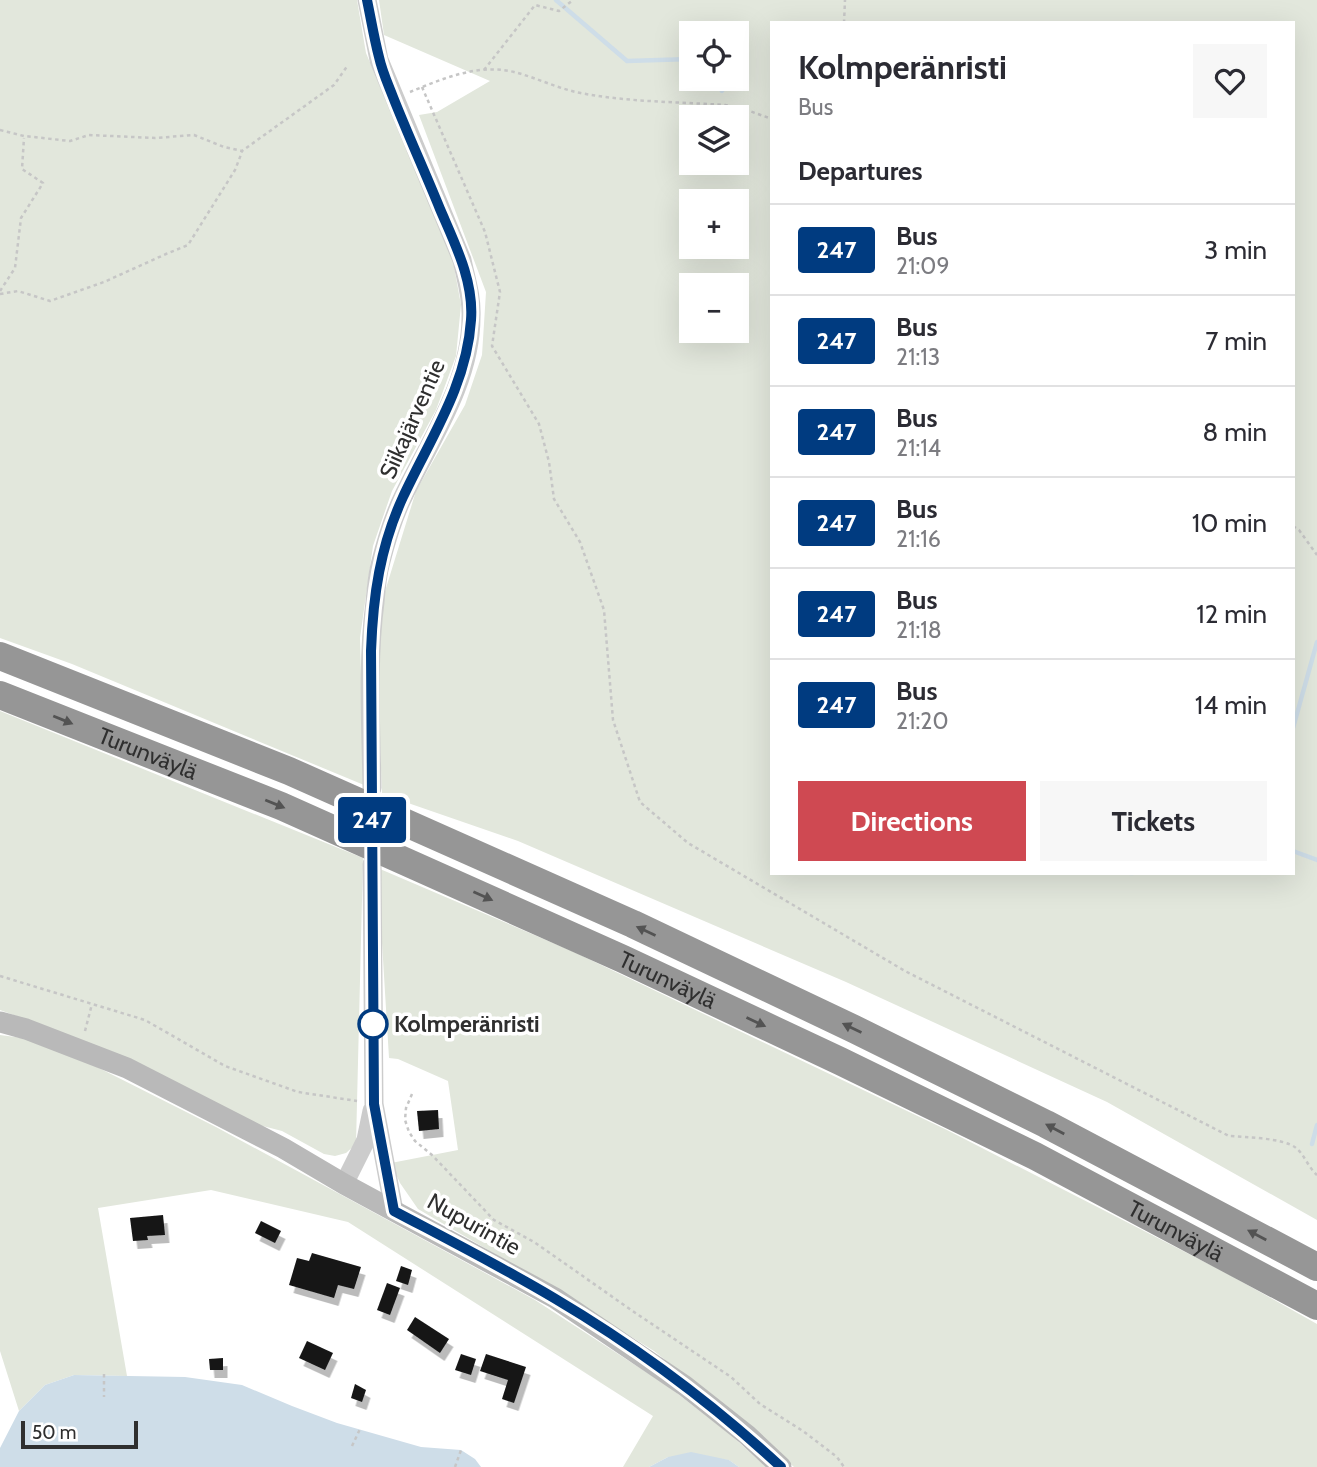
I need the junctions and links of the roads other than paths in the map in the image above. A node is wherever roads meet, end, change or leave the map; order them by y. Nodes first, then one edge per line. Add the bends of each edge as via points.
1 (367, 0) edge
2 (0, 656) edge
3 (0, 695) edge
4 (372, 788) dead end
5 (372, 864) dead end
6 (0, 1021) edge
7 (374, 1104) junction
8 (344, 1184) junction
9 (394, 1211) junction
10 (1317, 1267) edge
11 (1317, 1306) edge
12 (781, 1467) edge

1 - 4 street, Siikajärventie via 379,60 462,260 471,318 463,369 403,497 379,568 372,619
10 -> 2 highway, Turunväylä via 1034,1118 633,924 289,771
3 -> 11 highway, Turunväylä via 281,806 635,964 1035,1157
5 - 7 street
6 - 8 main road, Nupurintie via 127,1068
7 - 8 street via 366,1140
7 - 9 street
8 - 9 main road, Nupurintie
9 - 12 main road, Nupurintie via 555,1298 614,1337 685,1386

